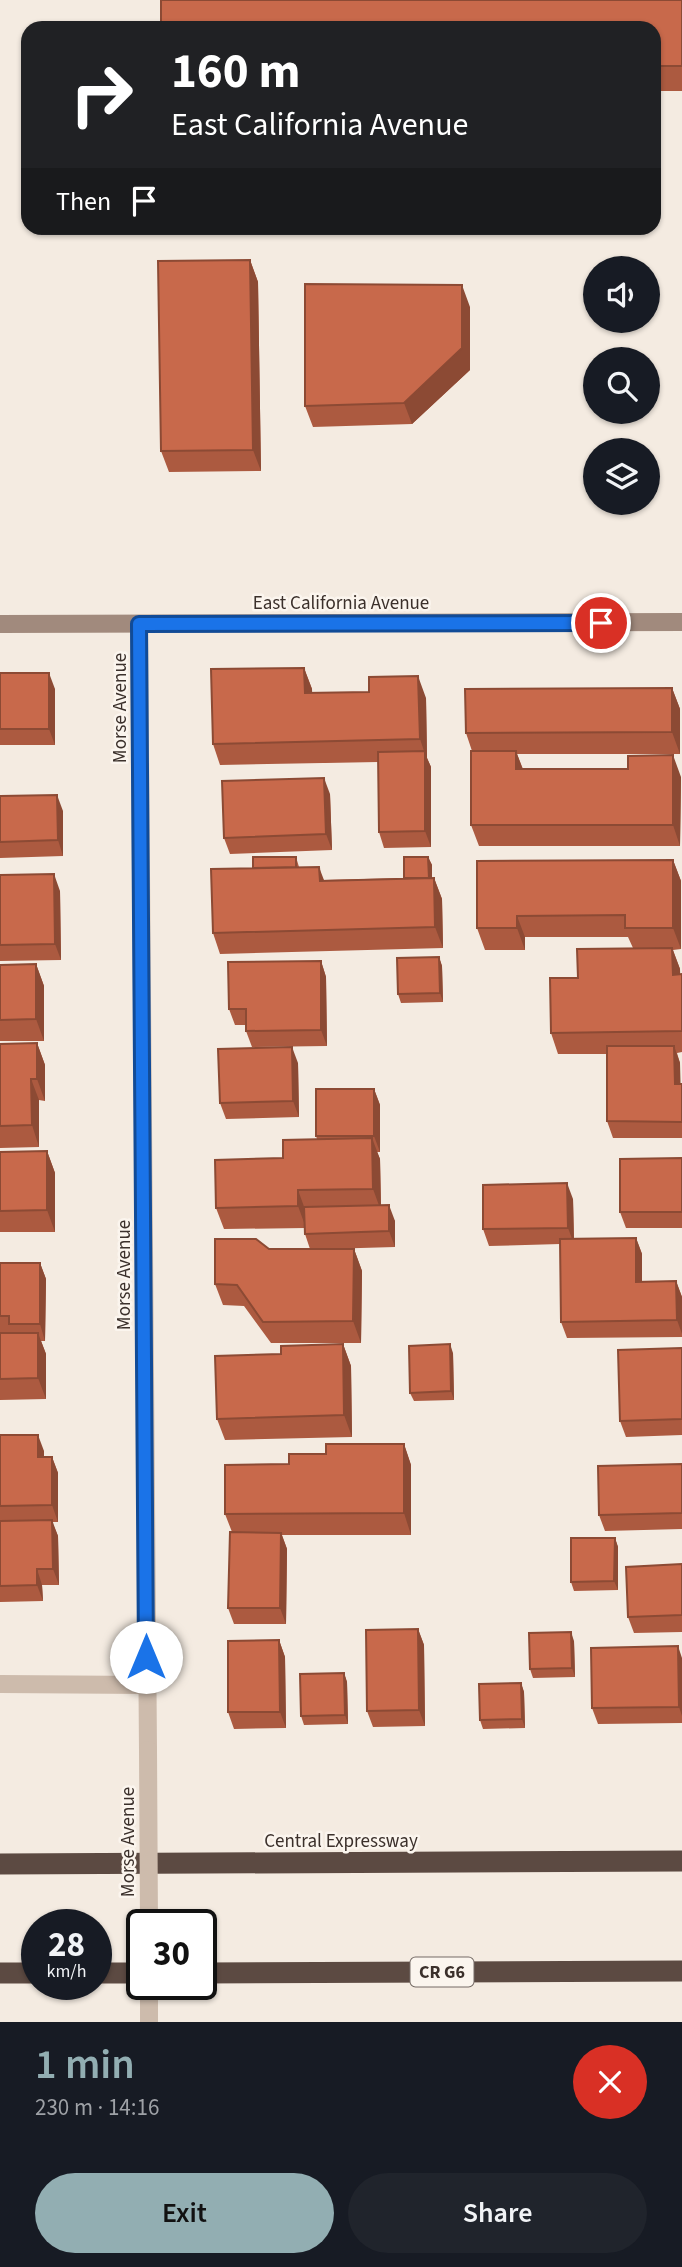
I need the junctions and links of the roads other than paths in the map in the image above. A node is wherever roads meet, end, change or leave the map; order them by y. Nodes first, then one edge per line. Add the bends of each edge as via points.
1 (682, 622) edge
2 (0, 624) edge
3 (139, 624) junction
4 (0, 1684) edge
5 (146, 1685) junction
6 (682, 1861) edge
7 (0, 1864) edge
8 (149, 1909) edge
9 (682, 1971) edge
10 (0, 1973) edge
11 (21, 1973) edge
12 (217, 1973) edge
13 (149, 2000) edge
14 (149, 2022) edge

1 - 3 street, East California Avenue
2 - 3 street, East California Avenue
3 - 5 street, Morse Avenue
4 - 5 street
5 - 8 street, Morse Avenue, bridge
6 - 7 highway, Central Expressway
9 - 12 highway, CR G6
10 - 11 highway
13 - 14 street

